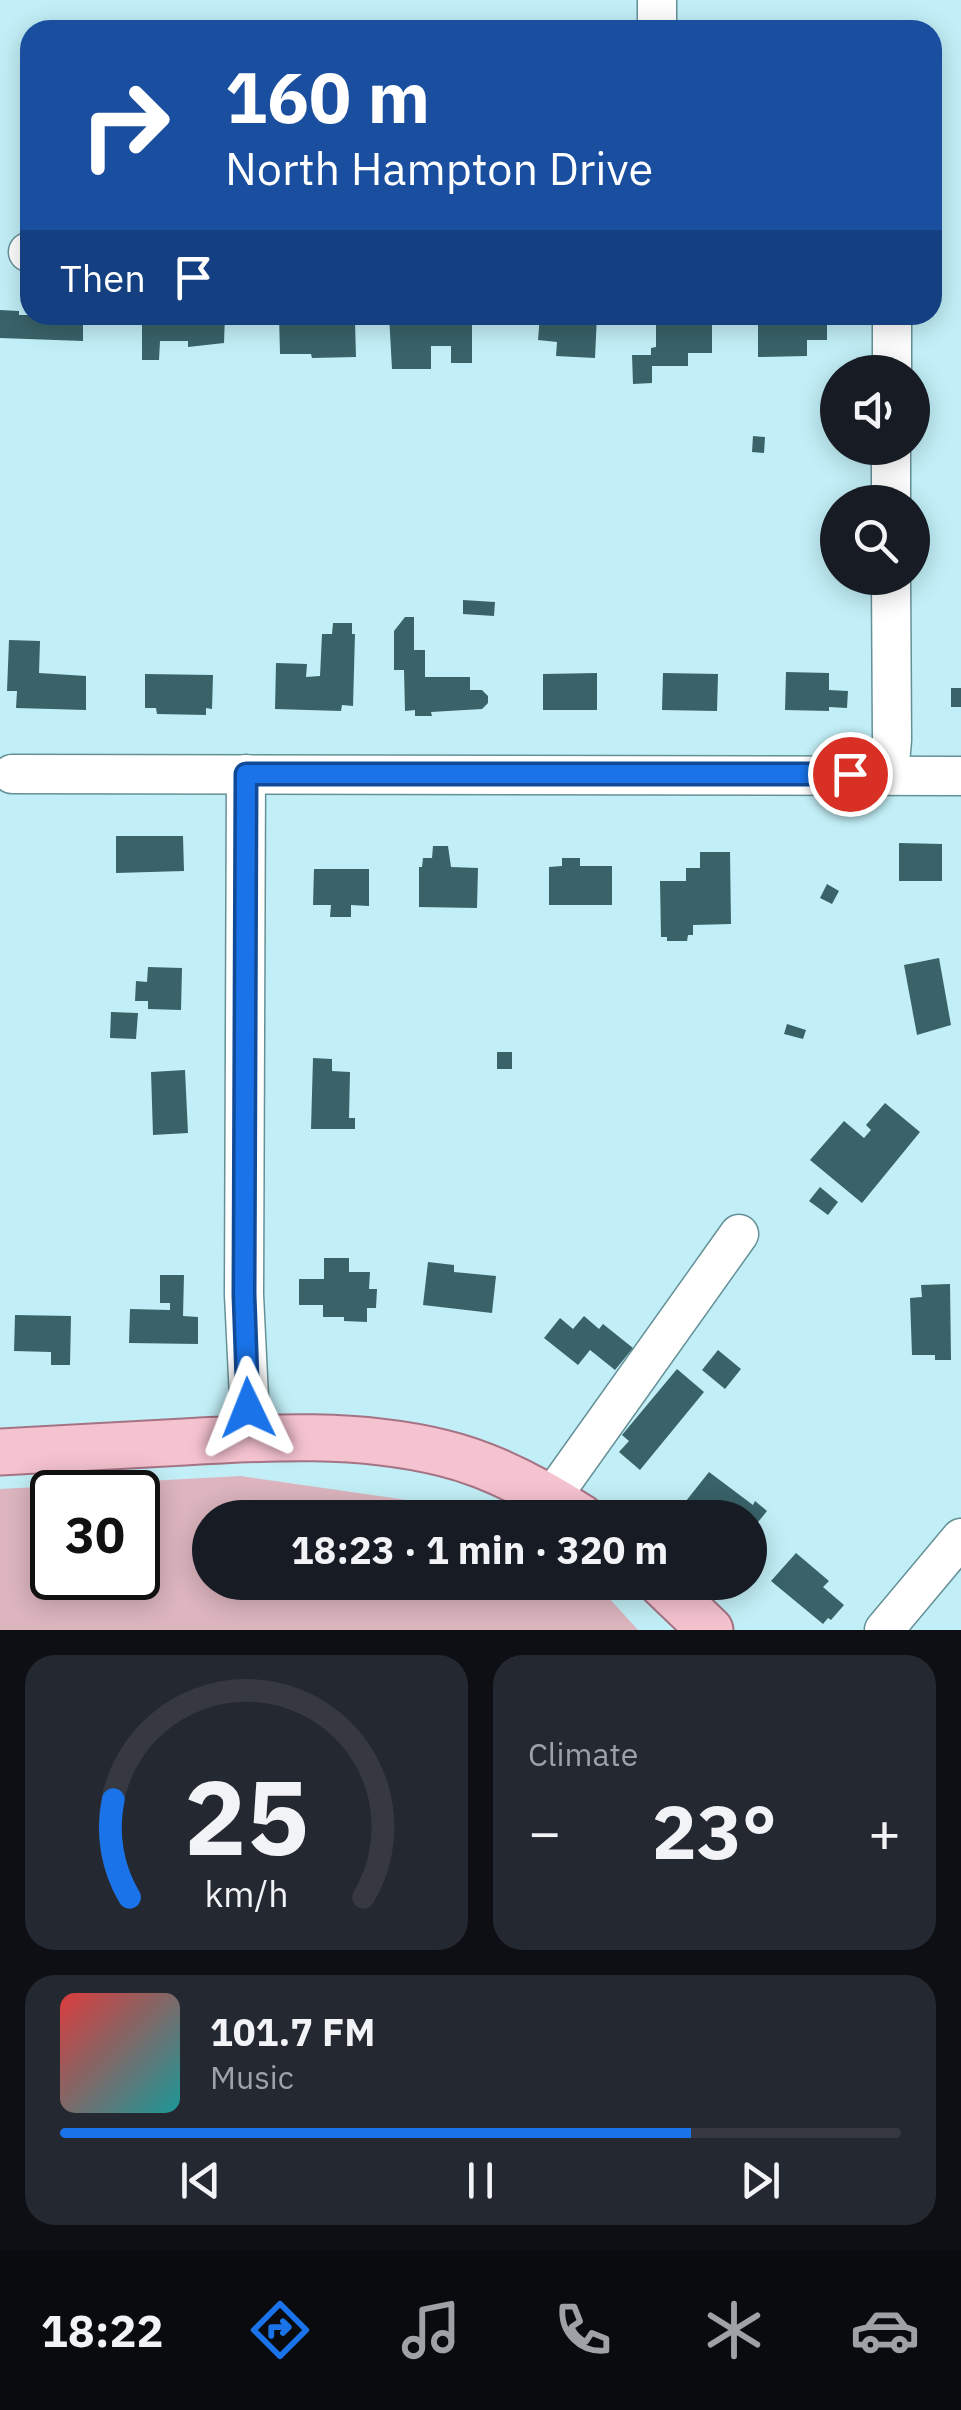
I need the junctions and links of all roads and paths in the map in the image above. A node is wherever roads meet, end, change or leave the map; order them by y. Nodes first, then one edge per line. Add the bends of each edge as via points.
1 (892, 325) edge
2 (892, 355) edge
3 (891, 595) edge
4 (12, 774) dead end
5 (246, 774) junction
6 (889, 774) junction
7 (961, 776) edge
8 (739, 1234) dead end
9 (250, 1438) junction
10 (0, 1452) edge
11 (550, 1500) edge
12 (571, 1500) edge
13 (961, 1538) edge
14 (679, 1600) edge
15 (710, 1630) edge
16 (884, 1630) edge

1 - 2 street
3 - 6 street
4 - 5 street
5 - 6 street
5 - 9 street via 244,1295
6 - 7 street
8 - 12 street
9 - 10 main road
9 - 11 main road via 373,1440 443,1453
13 - 16 street
14 - 15 main road

